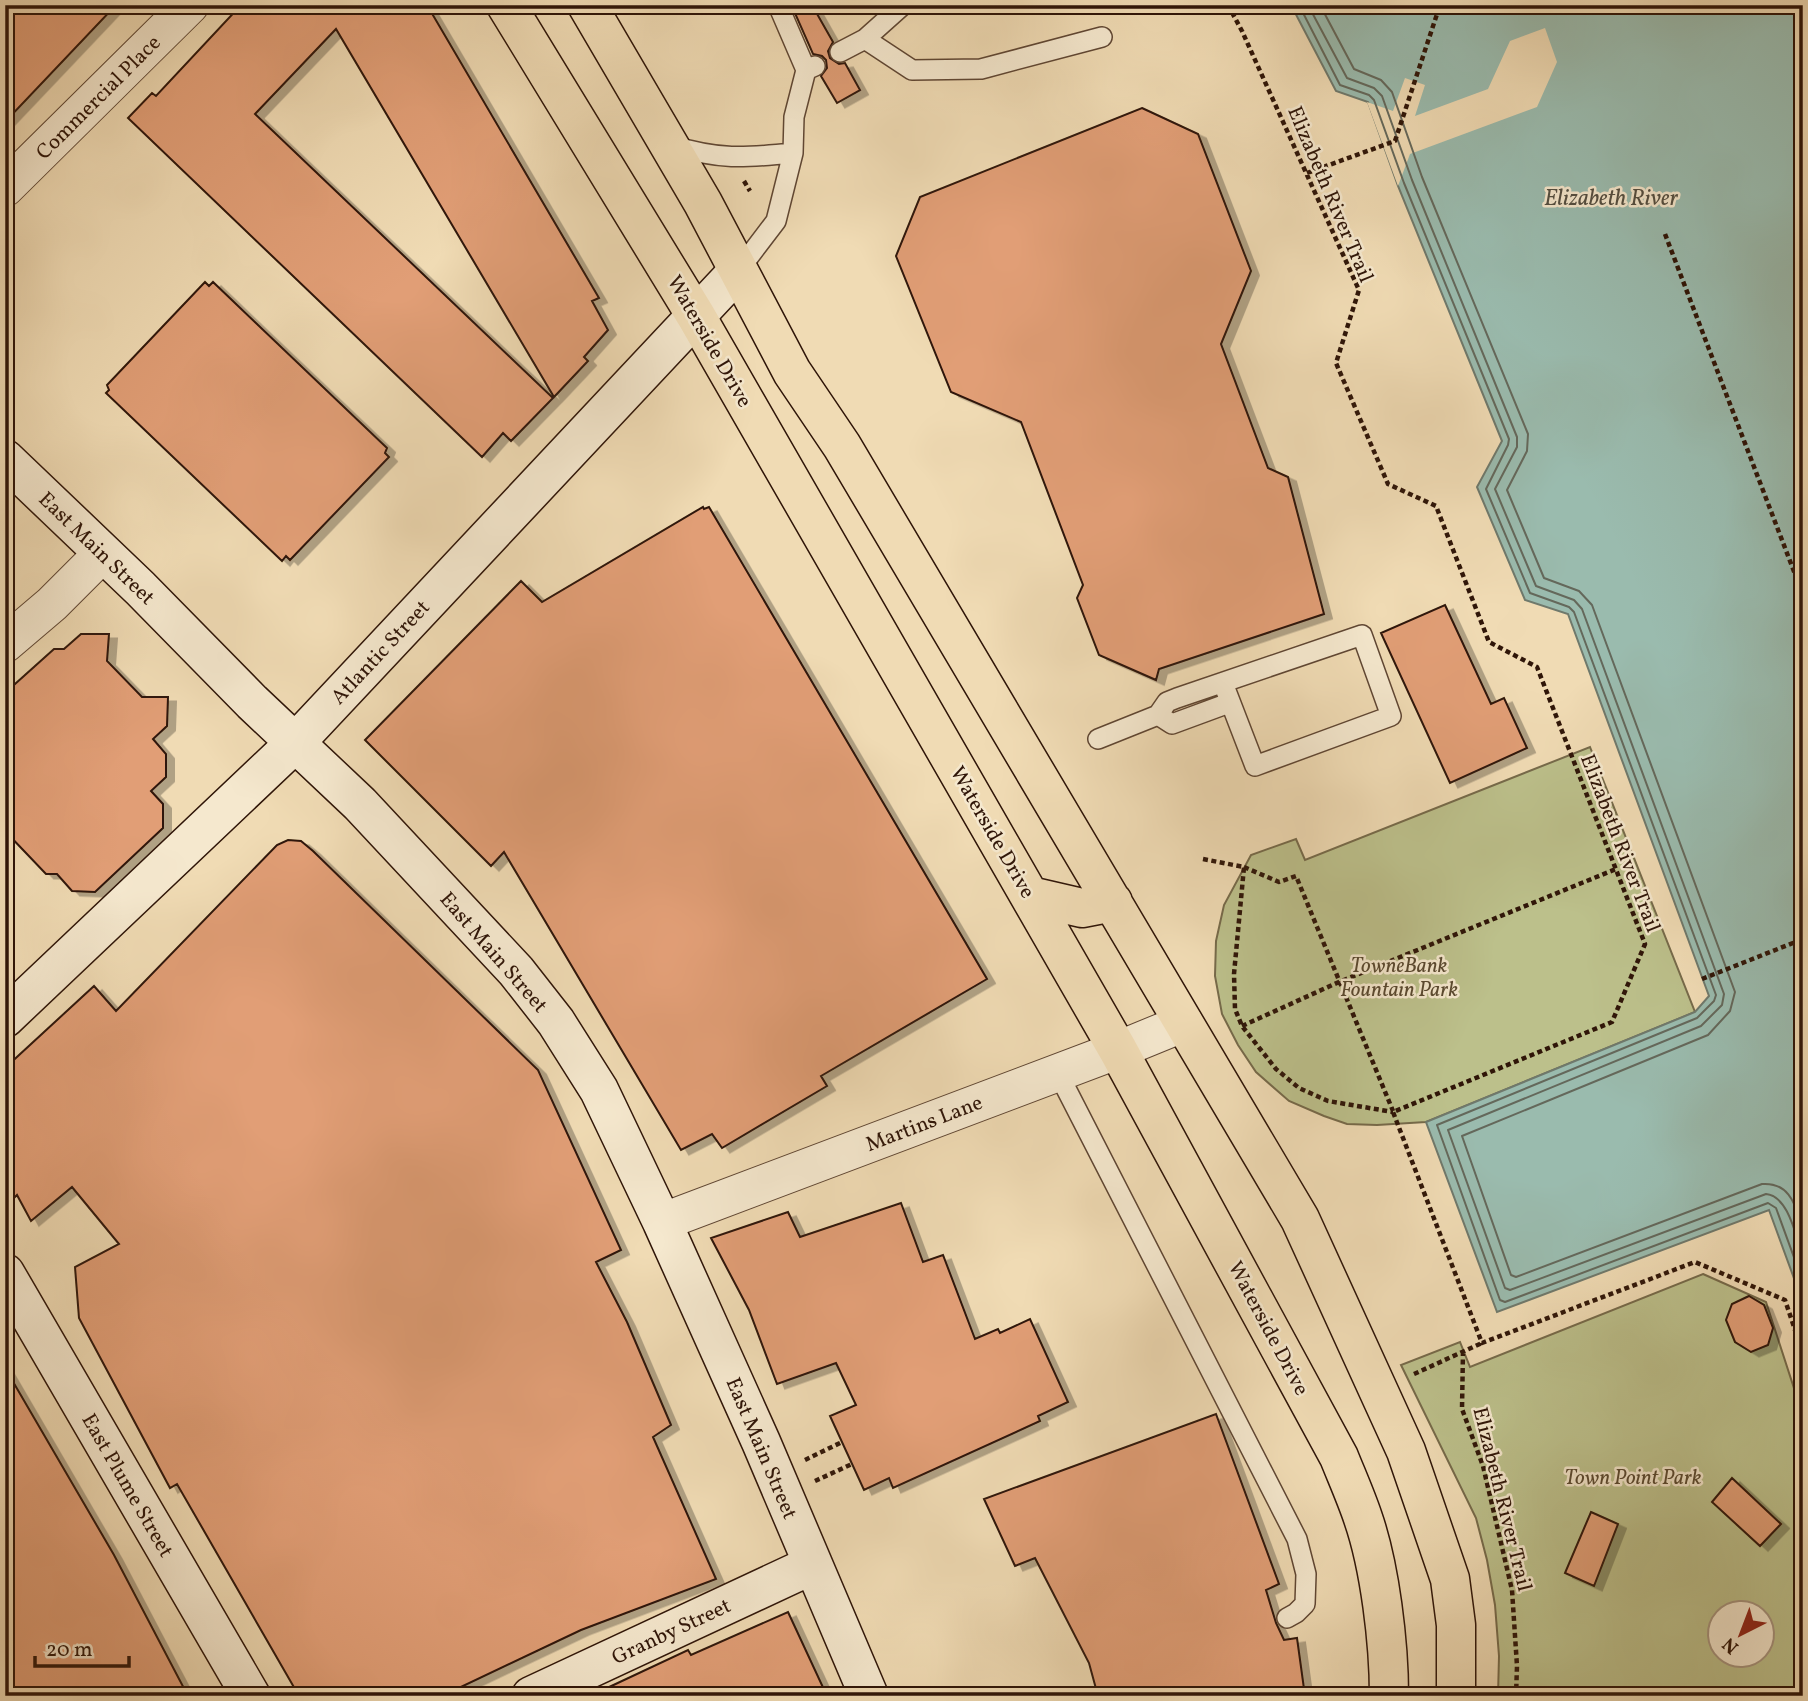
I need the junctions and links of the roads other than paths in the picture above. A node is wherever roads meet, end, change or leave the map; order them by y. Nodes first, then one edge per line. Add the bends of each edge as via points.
1 (190, 5) edge
2 (506, 5) edge
3 (587, 5) edge
4 (778, 5) edge
5 (903, 5) edge
6 (1102, 37) dead end
7 (865, 39) junction
8 (840, 52) dead end
9 (670, 145) junction
10 (793, 153) junction
11 (5, 188) edge
12 (738, 271) junction
13 (696, 316) junction
14 (5, 459) edge
15 (103, 553) junction
16 (5, 644) edge
17 (1223, 683) junction
18 (1229, 703) junction
19 (1158, 715) junction
20 (1098, 739) dead end
21 (295, 743) junction
22 (1030, 896) junction
23 (1113, 902) junction
24 (5, 1018) edge
25 (1184, 1023) junction
26 (1118, 1050) junction
27 (1058, 1073) junction
28 (662, 1222) junction
29 (5, 1273) edge
30 (812, 1565) junction
31 (1287, 1618) dead end
32 (251, 1696) edge
33 (531, 1696) edge
34 (869, 1696) edge
35 (1389, 1696) edge
36 (1455, 1696) edge

1 - 11 street, Commercial Place
2 - 13 main road, Waterside Drive
3 - 9 main road
4 - 10 lane via 810,68 794,117
5 - 7 lane
6 - 7 lane via 981,69 912,70
7 - 8 lane
9 - 10 lane via 727,158
9 - 12 main road
10 - 12 lane via 776,221
12 - 13 street, Atlantic Street
12 - 23 main road via 792,372 842,446
13 - 21 street, Atlantic Street
13 - 22 main road, Waterside Drive
14 - 15 street, East Main Street
15 - 16 street
15 - 21 street, East Main Street
17 - 18 lane
17 - 18 lane via 1362,635 1391,716 1255,766
17 - 19 lane via 1167,702
18 - 19 lane via 1172,724
19 - 20 lane
21 - 24 street, Atlantic Street
21 - 28 street, East Main Street via 508,962 556,1022 599,1090
22 - 23 main road via 1082,908
22 - 26 main road, Waterside Drive
23 - 25 main road
25 - 26 street, Martins Lane
25 - 36 main road via 1300,1219 1406,1451 1450,1579 1456,1625
26 - 27 street, Martins Lane
26 - 35 main road, Waterside Drive via 1339,1457 1364,1520 1377,1573
27 - 28 street, Martins Lane
27 - 31 lane via 1297,1539 1306,1574 1305,1604
28 - 30 street, East Main Street
29 - 32 street, East Plume Street
30 - 33 street, Granby Street
30 - 34 street, East Main Street

